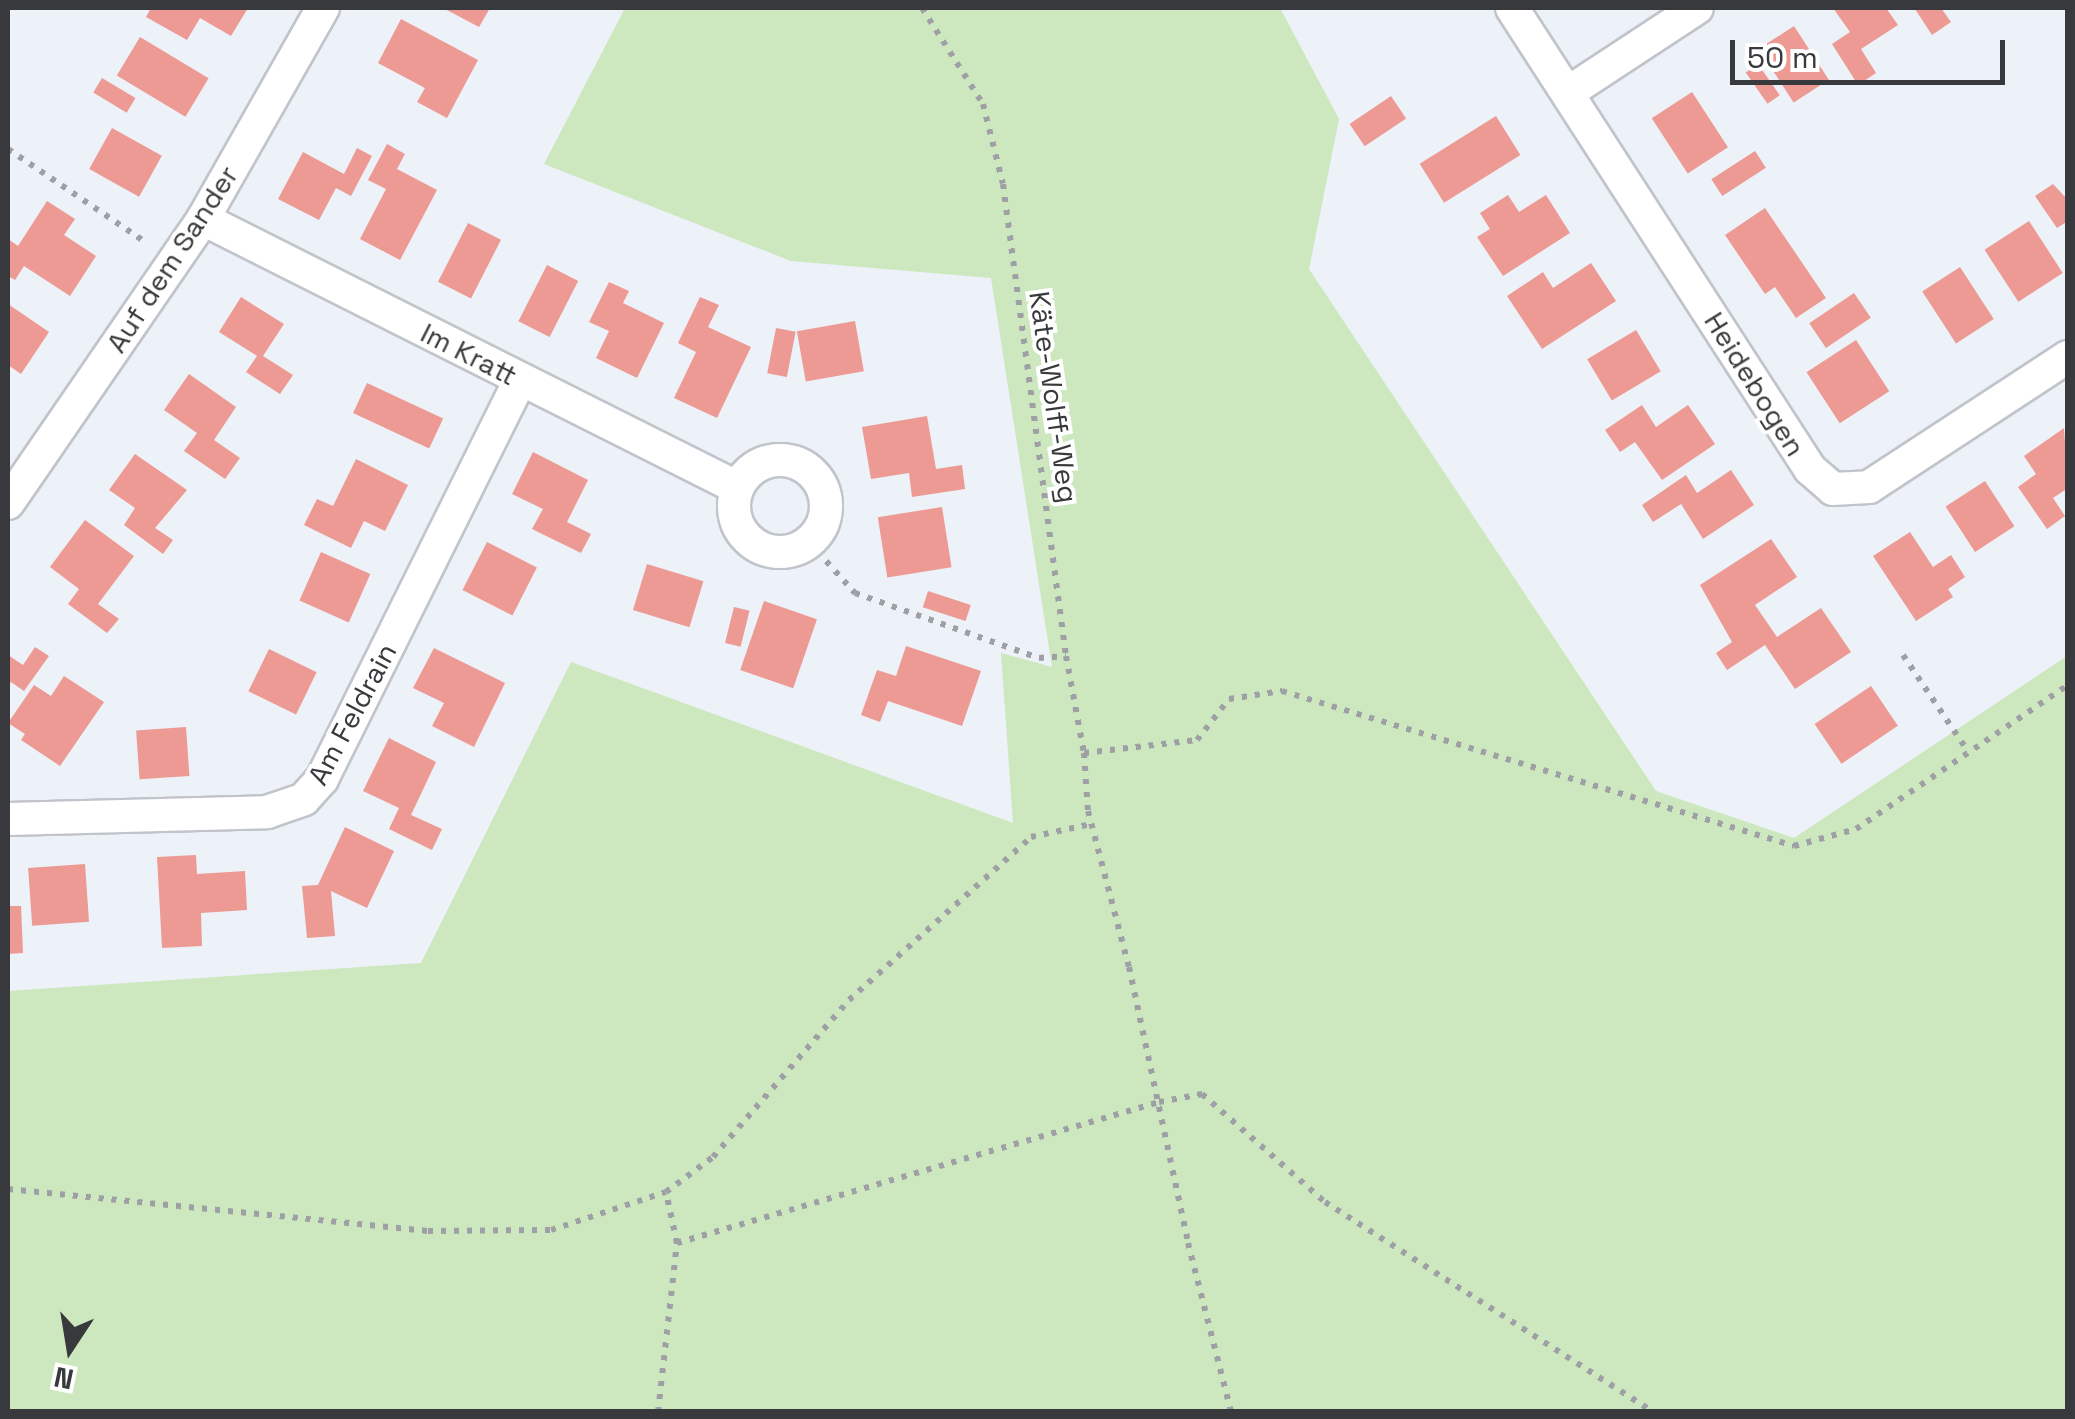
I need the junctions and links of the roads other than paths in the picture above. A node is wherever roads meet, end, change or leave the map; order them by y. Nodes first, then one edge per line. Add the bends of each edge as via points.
1 (323, 8) edge
2 (1512, 8) edge
3 (1696, 8) edge
4 (1569, 92) junction
5 (203, 219) junction
6 (2068, 357) edge
7 (520, 380) junction
8 (736, 487) junction
9 (8, 503) edge
10 (15, 813) edge

1 - 5 street, Auf dem Sander
2 - 4 street, Heidebogen
3 - 4 street
4 - 6 street, Heidebogen via 1810,470 1833,489 1869,487
5 - 7 street, Im Kratt
5 - 9 street, Auf dem Sander
7 - 8 street, Im Kratt
7 - 10 street, Am Feldrain via 322,780 304,800 267,812
8 - 8 street via 734,516 745,538 764,550 782,553 810,542 824,523 827,499 816,475 790,460 765,460

